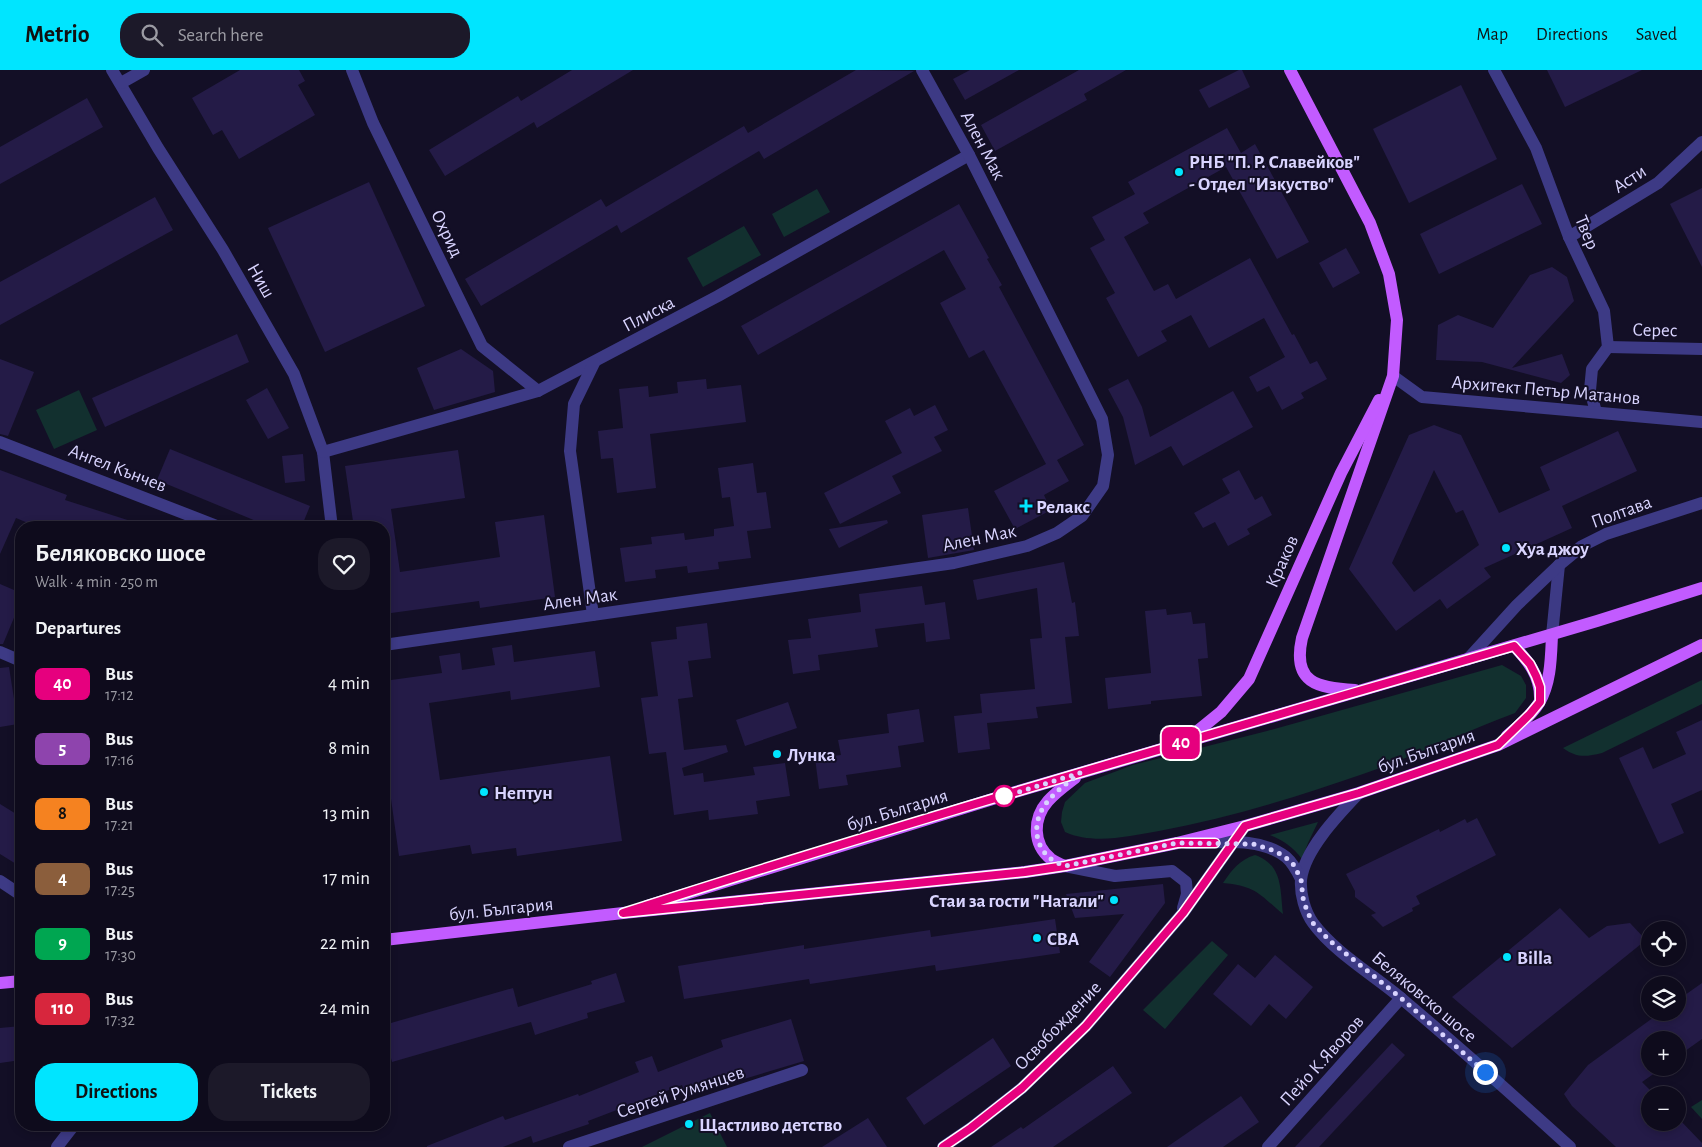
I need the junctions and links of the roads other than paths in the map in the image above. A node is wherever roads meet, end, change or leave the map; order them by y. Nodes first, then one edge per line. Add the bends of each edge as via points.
1 (112, 70) edge
2 (144, 70) edge
3 (352, 70) edge
4 (922, 70) edge
5 (1290, 70) edge
6 (1494, 70) edge
7 (121, 84) junction
8 (1702, 142) edge
9 (969, 155) junction
10 (1569, 238) junction
11 (1608, 347) junction
12 (1702, 349) edge
13 (594, 364) junction
14 (1393, 376) junction
15 (538, 391) junction
16 (1596, 412) junction
17 (1702, 422) edge
18 (0, 442) edge
19 (322, 452) junction
20 (1702, 502) edge
21 (204, 521) edge
22 (331, 521) edge
23 (1559, 565) junction
24 (1702, 588) edge
25 (593, 615) junction
26 (1552, 635) junction
27 (390, 644) edge
28 (1702, 645) edge
29 (1514, 646) junction
30 (0, 652) edge
31 (15, 658) edge
32 (1467, 660) junction
33 (1365, 690) junction
34 (1540, 702) junction
35 (1182, 743) junction
36 (1498, 745) junction
37 (1080, 773) junction
38 (1359, 793) junction
39 (1245, 826) junction
40 (1177, 843) junction
41 (1234, 843) junction
42 (1065, 866) junction
43 (1301, 879) junction
44 (0, 881) edge
45 (15, 891) edge
46 (623, 913) junction
47 (1183, 913) junction
48 (390, 939) edge
49 (15, 982) edge
50 (0, 983) edge
51 (1401, 998) junction
52 (802, 1070) dead end
53 (70, 1131) edge
54 (58, 1147) edge
55 (569, 1147) edge
56 (942, 1147) edge
57 (1268, 1147) edge
58 (1570, 1147) edge

1 - 7 street, Ниш
2 - 7 street
3 - 15 street, Охрид via 376,130 482,346
4 - 9 street, Ален Мак
5 - 14 main road, Краков via 1381,250 1397,320
6 - 10 street, Твер via 1536,148
7 - 19 street, Ниш via 294,374
8 - 10 street, Асти via 1658,183
9 - 13 street, Плиска
9 - 25 street, Ален Мак via 1102,418 1108,455 1103,486 1082,516 1057,533 1027,546 954,563
10 - 11 street, Твер via 1604,311
11 - 12 street, Серес
11 - 16 street via 1592,369 1590,390
13 - 15 street, Плиска
13 - 25 street via 574,404 570,451
14 - 16 street, Архитект Петър Матанов via 1422,397
14 - 33 main road, Краков via 1300,649 1304,670 1314,684
14 - 35 main road, Краков via 1341,473 1249,679 1221,712
15 - 19 street, Плиска
16 - 17 street, Архитект Петър Матанов
18 - 21 street, Ангел Кънчев
19 - 22 street, Ниш
20 - 23 street, Полтава via 1606,534 1582,546
23 - 26 street
23 - 32 street, Полтава
24 - 26 main road
25 - 27 street, Ален Мак
26 - 29 main road
26 - 34 main road via 1551,663
28 - 36 main road, бул.България
29 - 32 main road
29 - 34 main road via 1536,676
30 - 31 street
32 - 33 main road
33 - 35 main road
34 - 36 main road
35 - 37 main road, бул. България
36 - 38 main road, бул.България
37 - 42 main road via 1047,802 1038,816 1036,834 1042,850
37 - 46 main road, бул. България
38 - 39 main road, бул.България
38 - 43 street via 1324,832
39 - 40 main road, бул.България
39 - 41 street, Освобождение
40 - 41 street, Беляковско шосе
40 - 42 main road, бул. България
41 - 43 street, Беляковско шосе via 1253,844 1275,851 1293,864
41 - 47 street, Освобождение
42 - 46 main road, бул. България
42 - 47 street via 1115,876 1172,871 1186,882
43 - 51 street, Беляковско шосе via 1303,898 1313,923 1329,940
44 - 45 street
46 - 48 main road, бул. България
47 - 56 street, Освобождение via 1065,1048 1022,1088
49 - 50 main road
51 - 57 street, Пейо К.Яворов
51 - 58 street, Беляковско шосе
52 - 55 street, Сергей Румянцев
53 - 54 street

